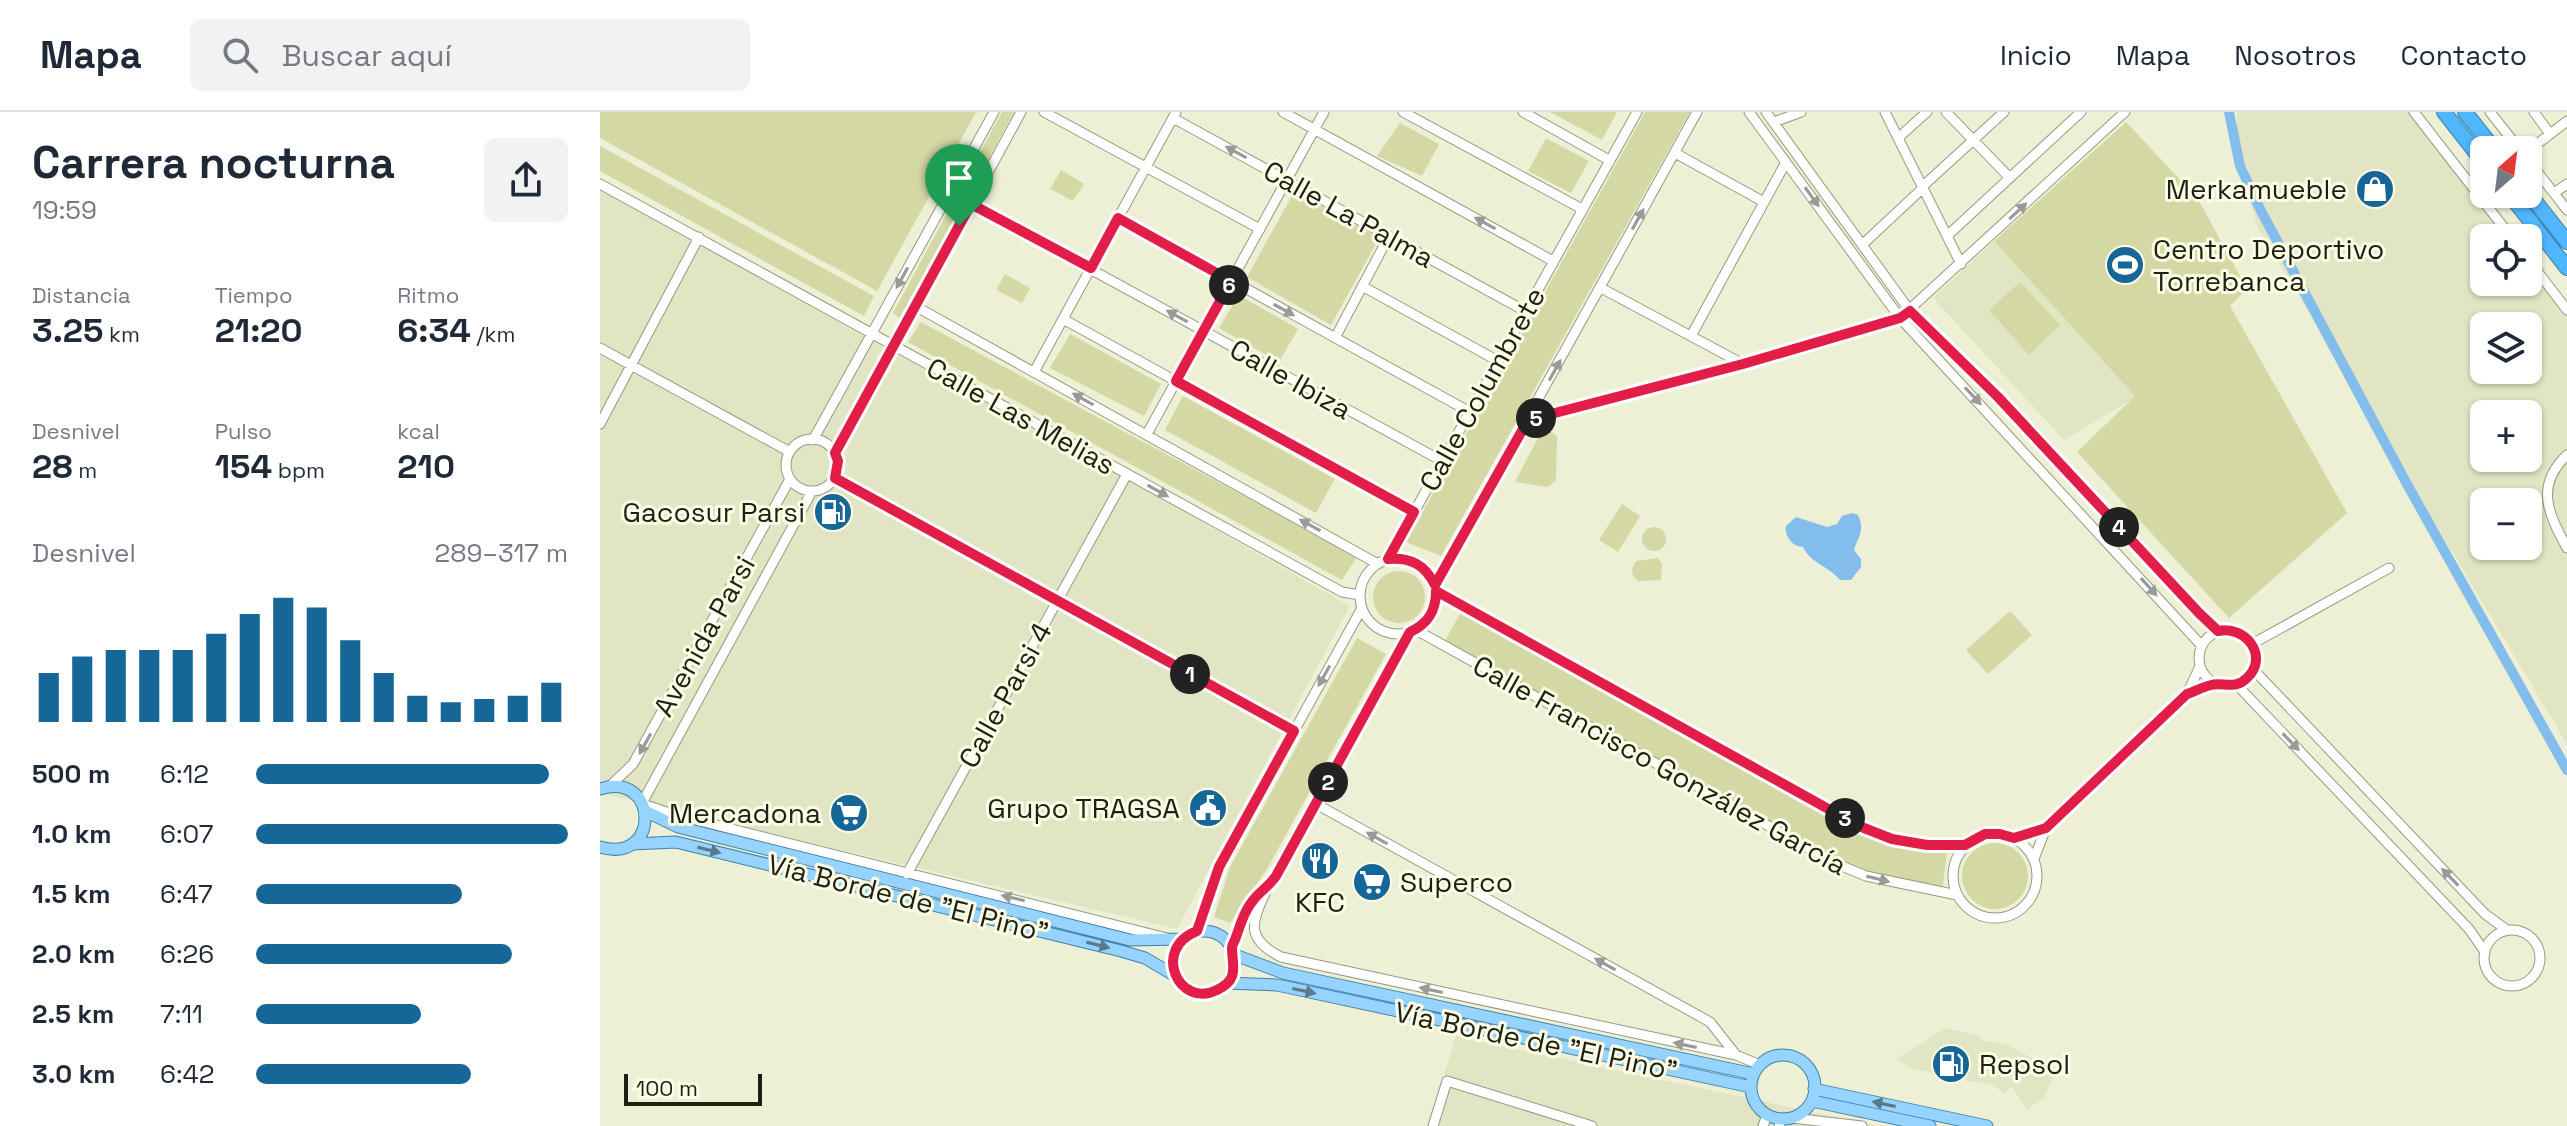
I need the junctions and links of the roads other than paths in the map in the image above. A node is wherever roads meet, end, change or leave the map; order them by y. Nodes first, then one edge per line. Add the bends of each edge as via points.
1 (994, 112) edge
2 (1021, 112) edge
3 (1044, 112) edge
4 (1283, 112) edge
5 (1324, 112) edge
6 (1403, 112) edge
7 (1523, 112) edge
8 (1637, 112) edge
9 (1697, 112) edge
10 (1749, 112) edge
11 (1766, 112) edge
12 (1800, 112) edge
13 (1885, 112) edge
14 (1927, 112) edge
15 (1946, 112) edge
16 (2004, 112) edge
17 (2081, 112) edge
18 (2125, 112) edge
19 (2414, 112) edge
20 (2444, 112) edge
21 (2465, 112) edge
22 (2490, 112) edge
23 (2534, 112) edge
24 (1175, 115) edge
25 (2567, 121) edge
26 (1774, 122) junction
27 (1315, 129) junction
28 (2550, 134) junction
29 (2484, 136) edge
30 (2509, 136) edge
31 (1898, 138) junction
32 (1973, 140) junction
33 (2542, 140) edge
34 (2470, 145) edge
35 (1675, 153) junction
36 (1609, 160) junction
37 (1786, 162) junction
38 (1146, 167) junction
39 (2010, 178) junction
40 (2542, 178) edge
41 (1287, 180) junction
42 (600, 184) edge
43 (2567, 184) edge
44 (1923, 187) junction
45 (2554, 193) junction
46 (945, 200) junction
47 (1764, 202) junction
48 (971, 204) junction
49 (2520, 208) edge
50 (2540, 208) edge
51 (1582, 209) junction
52 (2567, 210) edge
53 (1118, 218) junction
54 (2501, 224) edge
55 (1260, 229) junction
56 (1389, 236) junction
57 (1947, 236) junction
58 (699, 237) junction
59 (2567, 242) edge
60 (1862, 245) junction
61 (1553, 261) junction
62 (1961, 264) junction
63 (1091, 268) junction
64 (2567, 268) edge
65 (2542, 277) edge
66 (1231, 281) junction
67 (1362, 286) junction
68 (1601, 288) junction
69 (915, 306) junction
70 (2567, 310) edge
71 (1525, 311) junction
72 (1910, 311) junction
73 (1900, 318) junction
74 (1063, 319) junction
75 (1204, 331) junction
76 (872, 334) junction
77 (1691, 336) junction
78 (1335, 338) junction
79 (894, 346) junction
80 (600, 348) edge
81 (1498, 361) junction
82 (1743, 364) junction
83 (632, 365) junction
84 (1034, 372) junction
85 (1176, 381) junction
86 (1470, 412) junction
87 (1528, 420) junction
88 (600, 424) edge
89 (1147, 434) junction
90 (813, 440) junction
91 (790, 452) junction
92 (835, 453) junction
93 (2567, 455) edge
94 (1442, 461) junction
95 (1127, 474) junction
96 (835, 478) junction
97 (790, 479) junction
98 (812, 491) junction
99 (1414, 512) junction
100 (2567, 548) edge
101 (1388, 559) junction
102 (1378, 564) junction
103 (2389, 568) dead end
104 (1436, 588) junction
105 (1360, 595) junction
106 (1057, 601) junction
107 (1362, 608) junction
108 (1413, 631) junction
109 (2218, 631) junction
110 (2252, 644) junction
111 (2201, 645) junction
112 (2200, 666) junction
113 (2253, 669) junction
114 (2216, 684) junction
115 (2237, 685) junction
116 (2187, 694) junction
117 (1294, 731) junction
118 (603, 788) edge
119 (1316, 804) junction
120 (643, 806) junction
121 (2046, 828) junction
122 (2014, 838) junction
123 (632, 844) junction
124 (1965, 845) junction
125 (600, 847) edge
126 (2034, 859) junction
127 (907, 874) junction
128 (1269, 885) junction
129 (1957, 895) junction
130 (2507, 930) junction
131 (1197, 931) junction
132 (1170, 939) junction
133 (1183, 939) junction
134 (1233, 952) junction
135 (2485, 952) junction
136 (1177, 977) junction
137 (1227, 983) junction
138 (1736, 1055) junction
139 (1757, 1069) junction
140 (1751, 1087) junction
141 (1813, 1095) junction
142 (1765, 1120) edge
143 (1784, 1121) edge
144 (1433, 1126) edge
145 (1592, 1126) edge
146 (1862, 1126) edge
147 (1930, 1126) edge
148 (1987, 1126) edge

1 - 46 street
2 - 48 street
3 - 38 street
4 - 27 street
5 - 27 street
6 - 51 street
7 - 36 street
8 - 36 street, Calle Columbrete
9 - 35 street
10 - 37 street
11 - 26 street
12 - 26 street
13 - 31 street
14 - 31 street
15 - 32 street
16 - 32 street
17 - 39 street
62 -> 18 street
19 - 54 street
20 - 34 highway
21 - 29 highway
22 - 30 street
23 - 28 street
24 - 38 street
41 -> 24 street, Calle La Palma
25 - 28 street
26 - 60 street
27 - 41 street
61 -> 27 street
28 - 33 street
31 - 44 street
32 - 39 street
32 - 44 street
35 - 47 street
68 -> 35 street
36 - 51 street, Calle Columbrete
37 - 47 street
37 -> 73 street
38 - 53 street
38 - 55 street
39 - 57 street
40 - 45 street
41 - 55 street
41 - 56 street, Calle La Palma
42 - 58 street, Calle Las Melias
43 - 45 street
44 - 57 street
44 - 60 street
45 - 52 street
46 - 48 street, Calle Ibiza
46 -> 76 street
47 - 77 street
48 - 63 street, Calle Ibiza
48 - 69 street
49 - 64 highway
50 - 59 highway
51 - 61 street, Calle Columbrete
53 - 63 street
53 - 66 street
55 - 66 street
56 - 67 street
56 - 71 street, Calle La Palma
57 - 62 street
58 - 76 street, Calle Las Melias
58 - 83 street
60 - 72 street
61 - 71 street, Calle Columbrete
62 - 72 street
63 - 74 street
75 -> 63 street, Calle Ibiza
65 - 70 street
66 - 75 street
66 -> 78 street
67 - 78 street
67 - 81 street
68 - 77 street
87 -> 68 street
69 - 79 street
69 - 84 street, Calle Las Melias
71 - 81 street, Calle Columbrete
72 - 73 street
72 - 109 street
73 - 82 street
73 -> 111 street
74 - 84 street
74 - 85 street
75 - 85 street
75 - 94 street, Calle Ibiza
76 - 79 street, Calle Las Melias
76 - 90 street
77 - 82 street
78 - 86 street
79 - 92 street
79 - 95 street, Calle Las Melias
80 - 83 street
81 - 86 street, Calle Columbrete
82 - 87 street
83 - 88 street
83 - 91 street
89 -> 84 street, Calle Las Melias
85 - 89 street
85 - 99 street
86 - 94 street, Calle Columbrete
87 - 104 street
102 -> 89 street, Calle Las Melias
90 - 91 street via 800,442
90 - 92 street
91 - 97 street
92 - 96 street
93 - 100 street via 2551,476 2546,499
94 - 99 street, Calle Columbrete
95 -> 105 street, Calle Las Melias via 1342,592
95 - 106 street, Calle Parsi 4
96 - 98 street
96 - 106 street
97 - 98 street
97 -> 118 street, Avenida Parsi via 633,764
98 - 120 street, Avenida Parsi
99 - 101 street, Calle Columbrete
101 - 102 street
101 - 104 street via 1422,566
102 - 105 street
103 - 110 street
104 - 108 street via 1432,614
104 - 124 street, Calle Francisco González García via 1859,826 1892,839
105 - 107 street
106 - 117 street
106 - 127 street, Calle Parsi 4
107 - 108 street via 1385,631
107 -> 117 street
108 - 119 street
108 -> 129 street, Calle Francisco González García via 1837,864 1866,876
109 - 110 street via 2241,633
109 - 111 street
110 - 113 street
111 - 112 street
112 - 114 street
112 - 116 street
113 - 115 street
130 -> 113 street via 2485,914
114 - 115 street
114 - 116 street
115 -> 135 street
116 - 121 street
117 - 131 street via 1219,867
118 - 120 main road, Vía Borde de "El Pino" via 629,789
119 - 128 street
138 -> 119 street via 1710,1022
120 - 123 main road via 644,829
120 - 127 street
120 - 132 main road, Vía Borde de "El Pino" via 678,827 1130,940
121 - 122 street
121 - 126 street
122 - 124 street via 1992,833
122 - 126 street
123 - 125 main road, Vía Borde de "El Pino" via 612,850
123 -> 136 main road, Vía Borde de "El Pino" via 691,845 1121,951
124 - 129 street via 1953,869
126 - 129 street via 2034,893 2016,913 1990,918 1965,906
132 -> 127 street
128 - 134 street via 1244,915
138 -> 128 street via 1281,957 1264,949 1254,935 1254,919
130 - 135 street via 2497,934
130 - 135 street via 2525,933 2538,947 2539,966 2528,981 2501,983 2487,970
131 - 133 main road
131 - 134 main road via 1217,934
132 - 133 main road, Vía Borde de "El Pino"
133 - 136 main road via 1173,957
134 - 137 main road via 1233,975
134 - 139 main road, Vía Borde de "El Pino" via 1283,973
136 - 137 main road via 1200,993
137 -> 140 main road, Vía Borde de "El Pino" via 1277,985
138 - 139 street
139 - 140 main road
139 - 141 main road via 1779,1056 1799,1060 1811,1074
140 - 142 main road
141 - 143 main road via 1807,1108
141 - 147 main road
148 -> 141 main road
142 - 143 main road
143 - 146 street
144 - 145 street via 1447,1081

